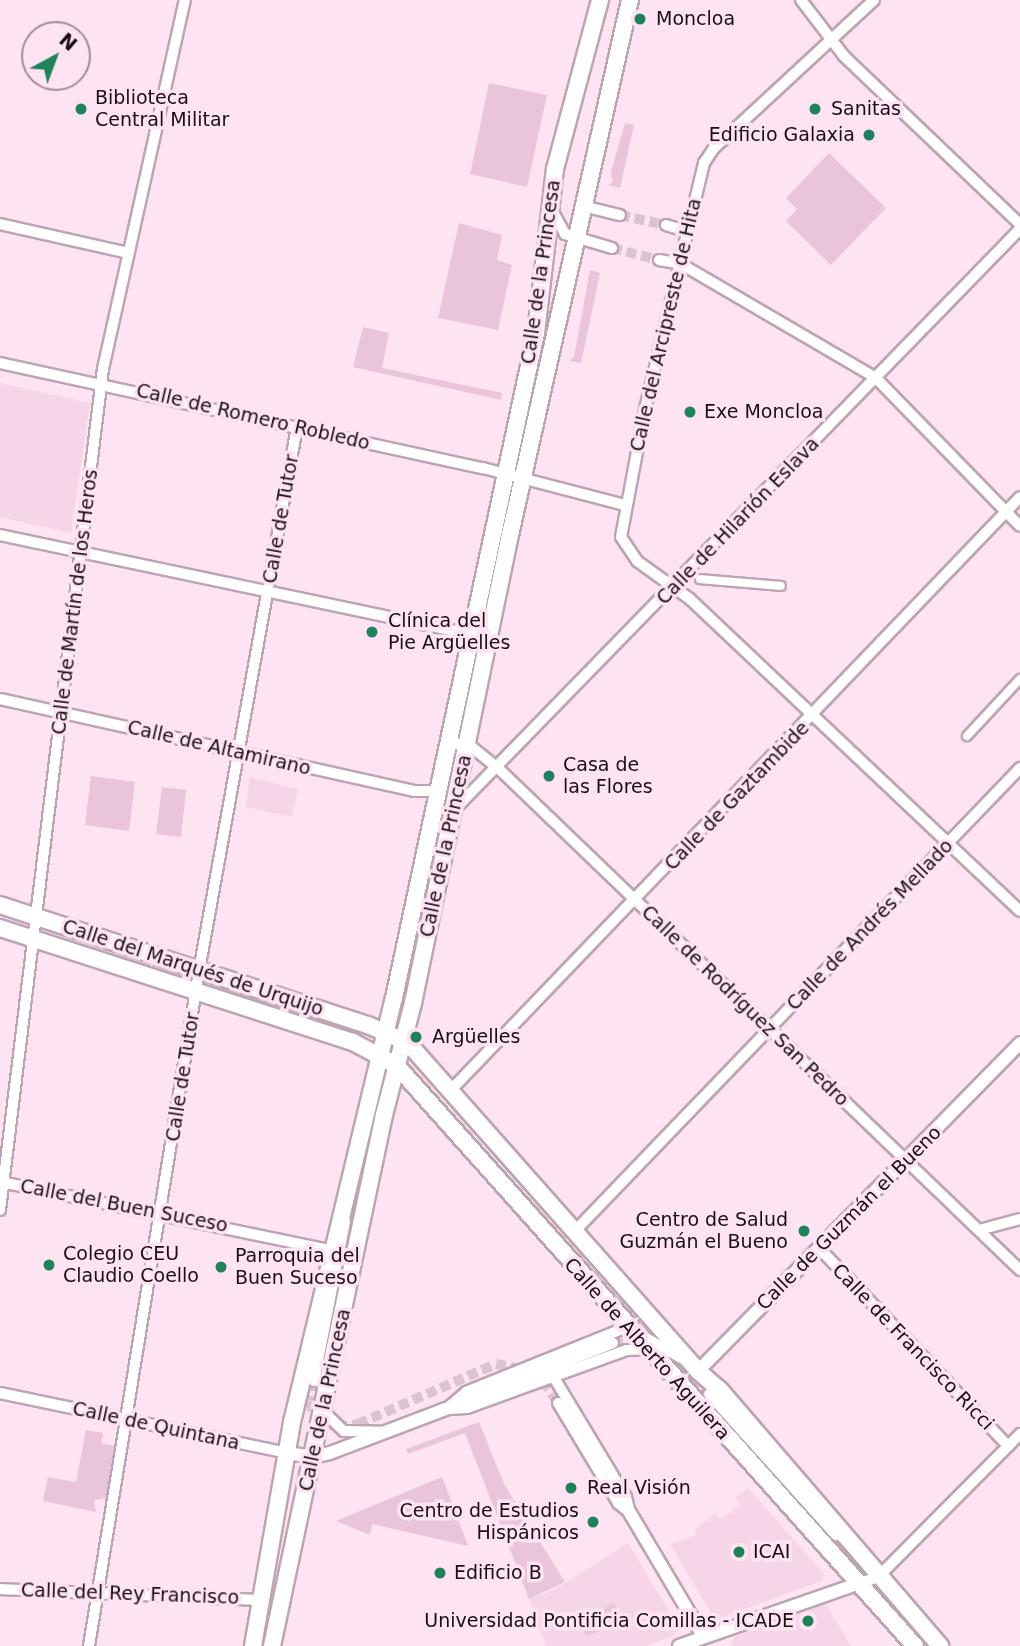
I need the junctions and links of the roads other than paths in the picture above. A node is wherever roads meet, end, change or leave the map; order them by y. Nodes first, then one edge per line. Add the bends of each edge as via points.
1 (185, 0) edge
2 (600, 0) edge
3 (630, 0) edge
4 (801, 0) edge
5 (874, 0) edge
6 (831, 38) junction
7 (555, 169) junction
8 (583, 206) junction
9 (620, 215) tunnel mouth
10 (1020, 223) edge
11 (0, 224) edge
12 (666, 225) tunnel mouth
13 (1020, 229) edge
14 (689, 232) junction
15 (576, 239) junction
16 (612, 248) tunnel mouth
17 (129, 253) junction
18 (659, 260) tunnel mouth
19 (681, 264) junction
20 (0, 363) edge
21 (876, 378) junction
22 (101, 384) junction
23 (298, 427) junction
24 (504, 476) junction
25 (523, 482) junction
26 (1020, 497) edge
27 (625, 505) junction
28 (1006, 512) junction
29 (1020, 526) edge
30 (0, 535) edge
31 (81, 552) junction
32 (699, 579) dead end
33 (781, 586) dead end
34 (674, 587) junction
35 (268, 592) junction
36 (471, 634) junction
37 (489, 635) junction
38 (1020, 680) edge
39 (0, 699) edge
40 (62, 713) junction
41 (814, 716) junction
42 (967, 736) dead end
43 (448, 744) junction
44 (468, 744) junction
45 (239, 752) junction
46 (1020, 768) edge
47 (499, 769) junction
48 (438, 790) junction
49 (454, 811) junction
50 (948, 843) junction
51 (635, 900) junction
52 (0, 905) edge
53 (1020, 911) edge
54 (36, 917) junction
55 (0, 928) edge
56 (35, 938) junction
57 (199, 971) junction
58 (198, 992) junction
59 (770, 1030) junction
60 (385, 1032) junction
61 (403, 1040) junction
62 (1019, 1049) edge
63 (380, 1054) junction
64 (396, 1065) junction
65 (450, 1091) junction
66 (906, 1160) junction
67 (2, 1182) edge
68 (344, 1206) junction
69 (0, 1210) edge
70 (161, 1214) junction
71 (1020, 1219) edge
72 (979, 1230) junction
73 (574, 1232) junction
74 (819, 1248) junction
75 (330, 1250) junction
76 (1020, 1269) edge
77 (627, 1327) junction
78 (613, 1343) tunnel mouth
79 (647, 1349) junction
80 (671, 1351) junction
81 (698, 1371) junction
82 (553, 1376) junction
83 (314, 1381) tunnel mouth
84 (0, 1393) edge
85 (709, 1394) tunnel mouth
86 (691, 1399) junction
87 (558, 1403) tunnel mouth
88 (446, 1409) junction
89 (323, 1411) junction
90 (127, 1419) junction
91 (384, 1432) junction
92 (1020, 1434) edge
93 (1008, 1446) junction
94 (286, 1453) junction
95 (313, 1457) junction
96 (630, 1513) junction
97 (846, 1541) junction
98 (878, 1577) junction
99 (860, 1583) junction
100 (0, 1589) edge
101 (98, 1592) junction
102 (261, 1600) junction
103 (706, 1641) edge
104 (89, 1646) edge
105 (253, 1646) edge
106 (272, 1646) edge
107 (680, 1646) edge
108 (915, 1646) edge
109 (940, 1646) edge

1 - 17 street, Calle de Martín de los Heros
2 - 7 main road, Calle de la Princesa
3 - 8 main road, Calle de la Princesa
4 - 6 street
5 - 6 street
6 - 10 street via 844,56
6 - 14 street, Calle del Arcipreste de Hita via 714,148 704,163
7 - 15 street, Calle de la Princesa via 555,222
7 - 24 main road, Calle de la Princesa via 536,333
8 - 9 street
8 - 15 main road, Calle de la Princesa
11 - 17 street
12 - 14 street
13 - 21 street, Calle de Hilarión Eslava
14 - 19 street, Calle del Arcipreste de Hita
15 - 16 street
15 - 25 main road, Calle de la Princesa
17 - 22 street, Calle de Martín de los Heros
18 - 19 street
19 - 21 street
19 - 27 street, Calle del Arcipreste de Hita
20 - 22 street, Calle de Romero Robledo
21 - 28 street
21 - 34 street, Calle de Hilarión Eslava
22 - 23 street, Calle de Romero Robledo
22 - 31 street, Calle de Martín de los Heros
23 - 24 street, Calle de Romero Robledo
23 - 35 street, Calle de Tutor
24 - 25 street, Calle de Romero Robledo
24 - 36 main road, Calle de la Princesa
25 - 27 street, Calle de Romero Robledo
25 - 37 main road, Calle de la Princesa
26 - 28 street, Calle de Gaztambide
27 - 34 street, Calle del Arcipreste de Hita via 621,537 625,548
28 - 29 street
28 - 41 street, Calle de Gaztambide
30 - 31 street
31 - 35 street
31 - 40 street, Calle de Martín de los Heros
32 - 33 street
34 - 41 street
34 - 47 street, Calle de Hilarión Eslava
35 - 36 street
35 - 45 street, Calle de Tutor
36 - 37 street
36 - 43 main road, Calle de la Princesa
37 - 44 main road, Calle de la Princesa
38 - 42 street
39 - 40 street, Calle de Altamirano
40 - 45 street, Calle de Altamirano
40 - 54 street, Calle de Martín de los Heros
41 - 50 street
41 - 51 street, Calle de Gaztambide
43 - 44 street, Calle de la Princesa
43 - 48 main road, Calle de la Princesa
44 - 47 street, Calle de Rodríguez San Pedro
44 - 49 main road, Calle de la Princesa
45 - 48 street, Calle de Altamirano via 414,791
45 - 57 street, Calle de Tutor
46 - 50 street, Calle de Andrés Mellado
47 - 49 street, Calle de Hilarión Eslava
47 - 51 street, Calle de Rodríguez San Pedro
48 - 60 main road, Calle de la Princesa
49 - 61 main road, Calle de la Princesa
50 - 53 street
50 - 59 street, Calle de Andrés Mellado
51 - 59 street, Calle de Rodríguez San Pedro
51 - 65 street, Calle de Gaztambide
52 - 54 main road, Calle del Marqués de Urquijo
54 - 56 street, Calle de Martín de los Heros
54 - 57 main road, Calle del Marqués de Urquijo
55 - 56 main road, Calle del Marqués de Urquijo
56 - 58 main road, Calle del Marqués de Urquijo
56 - 67 street, Calle de Martín de los Heros
57 - 58 street, Calle de Tutor
57 - 60 main road, Calle del Marqués de Urquijo
58 - 63 main road, Calle del Marqués de Urquijo
58 - 70 street, Calle de Tutor
59 - 66 street, Calle de Rodríguez San Pedro
59 - 73 street, Calle de Andrés Mellado
60 - 61 main road, Calle de Alberto Aguilera
60 - 63 main road, Calle de la Princesa
61 - 64 main road, Calle de la Princesa
61 - 65 main road, Calle de Alberto Aguilera
62 - 66 street, Calle de Guzmán el Bueno
63 - 64 main road, Calle de Alberto Aguilera
63 - 68 main road, Calle de la Princesa
64 - 77 main road, Calle de Alberto Aguilera
64 - 89 main road, Calle de la Princesa
65 - 73 main road, Calle de Alberto Aguilera
66 - 72 street, Calle de Rodríguez San Pedro
66 - 74 street, Calle de Guzmán el Bueno
67 - 69 street, Calle de Martín de los Heros
67 - 70 street, Calle del Buen Suceso
68 - 75 main road, Calle de la Princesa
68 - 83 street, Calle de la Princesa via 346,1232
70 - 75 street, Calle del Buen Suceso
70 - 90 street, Calle de Tutor
71 - 72 street
72 - 76 street, Calle de Rodríguez San Pedro
73 - 81 main road, Calle de Alberto Aguilera
74 - 81 street, Calle de Guzmán el Bueno
74 - 93 street, Calle de Francisco Ricci
75 - 94 main road, Calle de la Princesa
77 - 79 main road, Calle de Alberto Aguilera
77 - 80 street
77 - 88 street via 466,1392
78 - 88 street
79 - 80 street
79 - 82 street via 626,1350
79 - 86 main road, Calle de Alberto Aguilera
80 - 81 street
81 - 86 street
81 - 97 main road, Calle de Alberto Aguilera via 713,1382 834,1519
82 - 88 street via 467,1408
82 - 96 street via 626,1497
84 - 90 street, Calle de Quintana
85 - 97 street, Calle de Alberto Aguilera via 797,1495
86 - 99 main road, Calle de Alberto Aguilera
87 - 96 street via 618,1503
88 - 91 street
89 - 91 street via 344,1431
89 - 95 main road, Calle de la Princesa
90 - 94 street, Calle de Quintana
90 - 101 street, Calle de Tutor
91 - 95 street
92 - 93 street
93 - 98 street
94 - 95 street, Calle de Quintana
94 - 102 main road, Calle de la Princesa
95 - 106 main road, Calle de la Princesa
96 - 103 street
97 - 98 main road, Calle de Alberto Aguilera
98 - 99 street
98 - 109 main road, Calle de Alberto Aguilera
99 - 103 street
99 - 108 main road, Calle de Alberto Aguilera
100 - 101 street, Calle del Rey Francisco
101 - 102 street, Calle del Rey Francisco
101 - 104 street, Calle de Tutor
102 - 105 main road, Calle de la Princesa
103 - 107 street

